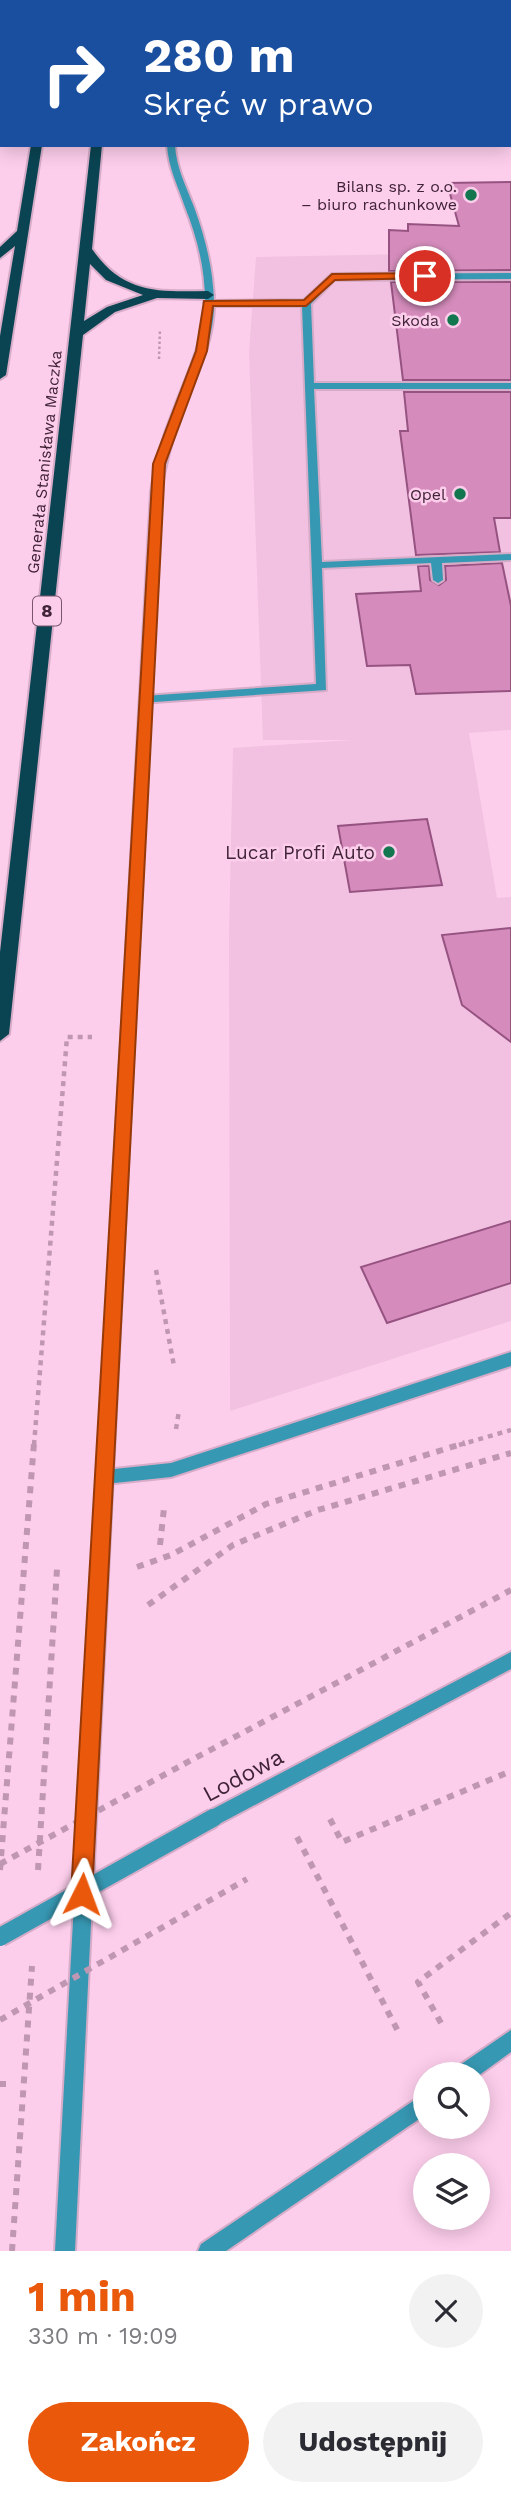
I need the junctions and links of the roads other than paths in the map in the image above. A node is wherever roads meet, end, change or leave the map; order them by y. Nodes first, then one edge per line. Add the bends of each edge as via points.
1 (37, 147) edge
2 (97, 147) edge
3 (171, 147) edge
4 (22, 233) junction
5 (86, 250) junction
6 (0, 254) edge
7 (511, 276) edge
8 (162, 295) junction
9 (208, 299) junction
10 (306, 303) junction
11 (4, 312) edge
12 (77, 333) junction
13 (0, 375) edge
14 (310, 386) junction
15 (511, 386) edge
16 (511, 556) edge
17 (436, 560) junction
18 (317, 565) junction
19 (438, 580) dead end
20 (144, 701) junction
21 (0, 1034) edge
22 (511, 1359) edge
23 (105, 1477) junction
24 (511, 1660) edge
25 (0, 1937) edge
26 (511, 2040) edge
27 (481, 2062) edge
28 (413, 2111) edge
29 (65, 2251) edge
30 (208, 2251) edge

1 - 4 highway
2 - 5 highway, Generała Stanisława Maczka / 8
3 - 9 street via 208,260
4 - 6 highway
4 - 11 highway
5 - 8 highway via 108,278 130,290
5 - 12 highway, Generała Stanisława Maczka / 8
7 - 10 street via 332,277
8 - 9 highway
8 - 12 highway via 97,315
9 - 10 street
9 - 20 street via 201,351 159,464
10 - 14 street
11 - 13 highway
12 - 21 highway, Generała Stanisława Maczka / 8
14 - 15 street
14 - 18 street
16 - 17 street
17 - 18 street
17 - 19 street
18 - 20 street via 322,687
20 - 23 street
22 - 23 street via 171,1470
23 - 29 street
24 - 25 street, Lodowa, bridge
26 - 27 street
28 - 30 street

